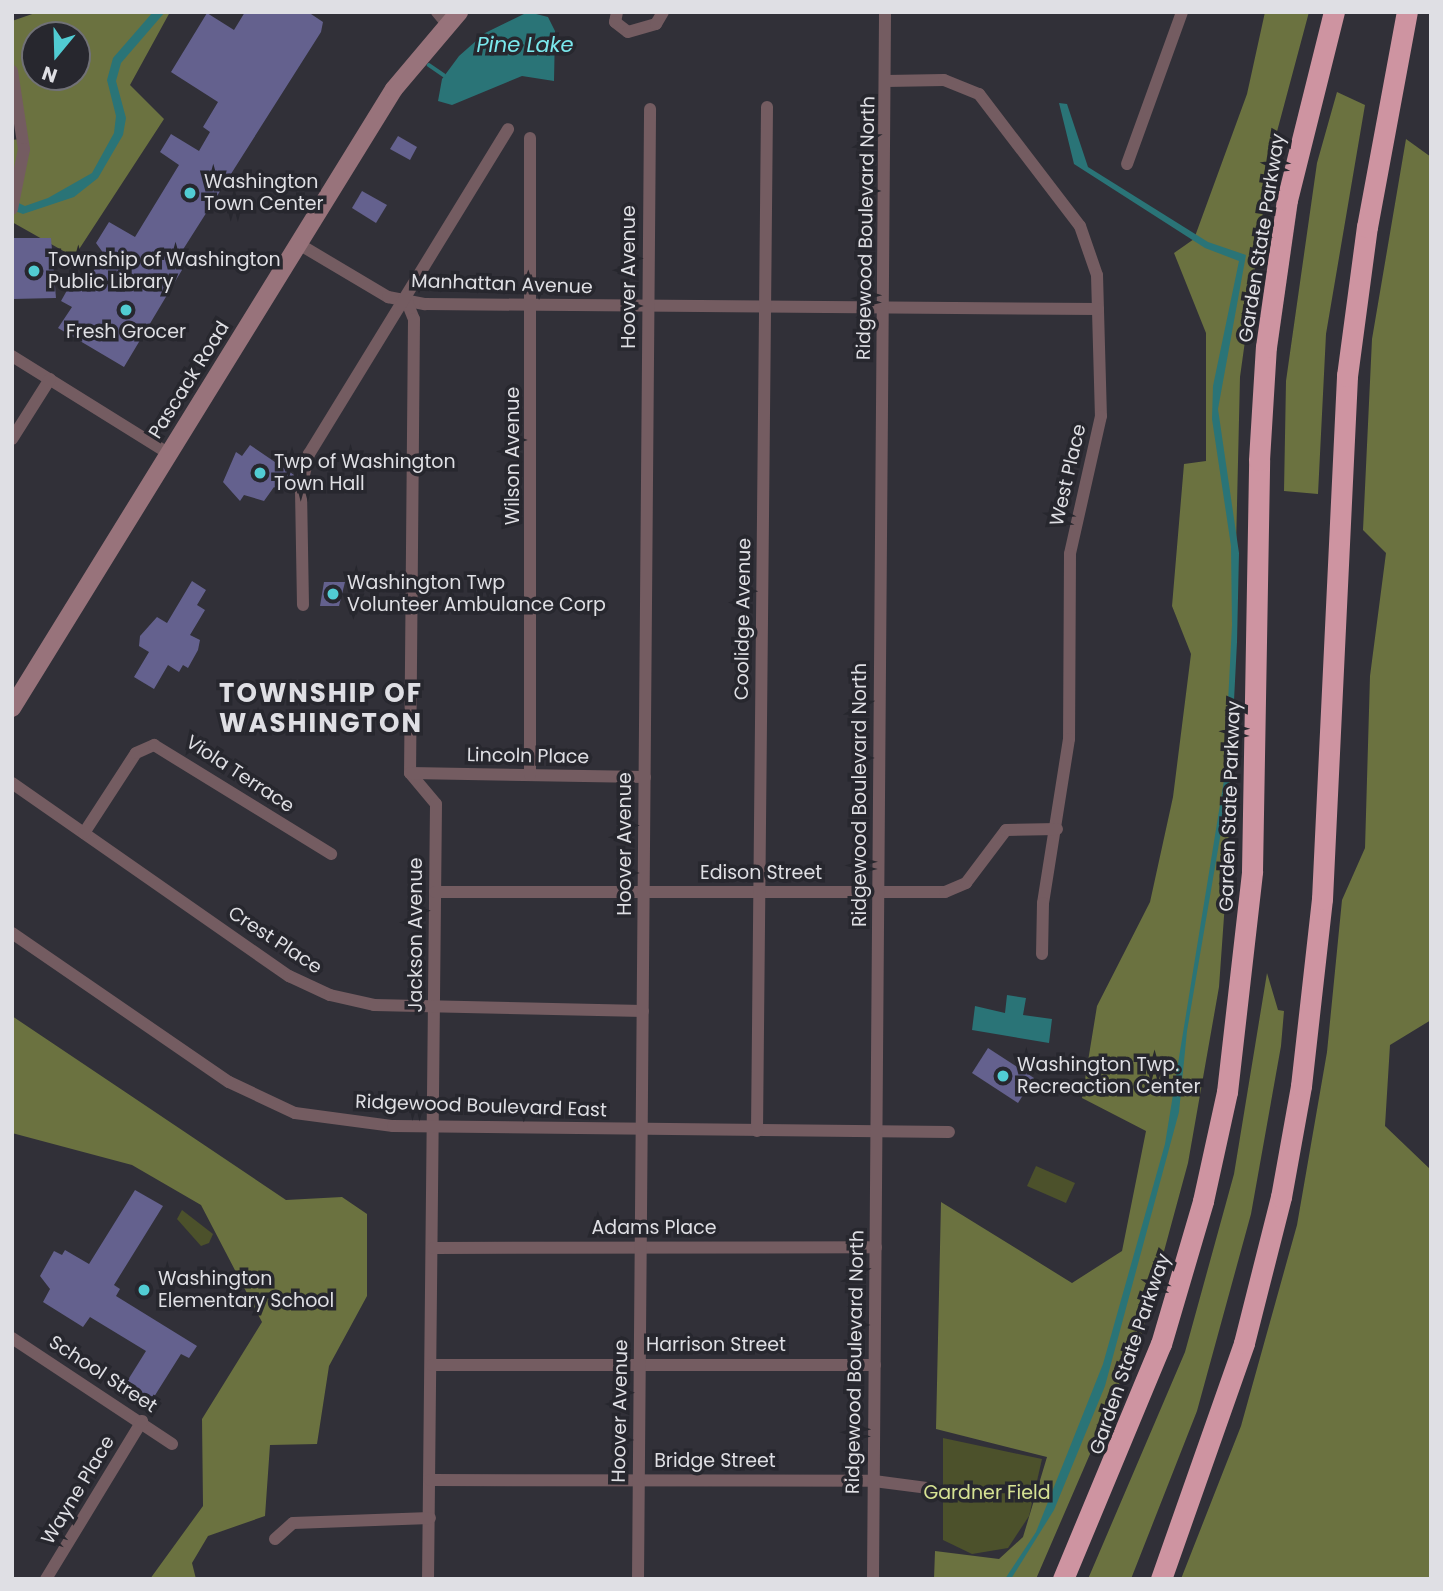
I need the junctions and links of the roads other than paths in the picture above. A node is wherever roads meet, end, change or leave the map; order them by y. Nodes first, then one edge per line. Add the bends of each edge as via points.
1 (617, 12) edge
2 (663, 12) edge
3 (885, 12) edge
4 (1182, 12) edge
5 (1334, 12) edge
6 (1407, 12) edge
7 (1418, 12) edge
8 (448, 16) edge
9 (12, 71) edge
10 (886, 81) junction
11 (766, 107) dead end
12 (650, 109) dead end
13 (509, 130) dead end
14 (530, 138) dead end
15 (1127, 164) dead end
16 (1373, 191) junction
17 (12, 209) edge
18 (297, 243) junction
19 (407, 302) junction
20 (533, 306) junction
21 (648, 306) junction
22 (765, 307) junction
23 (884, 307) junction
24 (1098, 309) junction
25 (12, 356) edge
26 (50, 379) junction
27 (12, 439) edge
28 (168, 453) junction
29 (303, 605) dead end
30 (12, 708) edge
31 (410, 773) junction
32 (530, 775) junction
33 (645, 777) junction
34 (12, 783) edge
35 (1057, 829) junction
36 (84, 833) junction
37 (331, 854) dead end
38 (435, 892) junction
39 (644, 892) junction
40 (760, 892) junction
41 (879, 892) junction
42 (12, 933) edge
43 (1042, 954) dead end
44 (435, 1006) junction
45 (643, 1011) junction
46 (433, 1127) junction
47 (642, 1129) junction
48 (757, 1131) junction
49 (877, 1132) junction
50 (949, 1132) dead end
51 (876, 1247) junction
52 (433, 1248) junction
53 (641, 1248) junction
54 (12, 1338) edge
55 (432, 1365) junction
56 (640, 1365) junction
57 (875, 1365) junction
58 (142, 1421) junction
59 (172, 1444) dead end
60 (430, 1480) junction
61 (639, 1480) junction
62 (874, 1481) junction
63 (927, 1488) dead end
64 (430, 1518) junction
65 (275, 1539) dead end
66 (46, 1579) edge
67 (428, 1579) edge
68 (638, 1579) edge
69 (873, 1579) edge
70 (1063, 1579) edge
71 (1161, 1579) edge

1 - 2 street via 615,22 628,32 650,28
3 - 10 street, Ridgewood Boulevard North
4 - 15 street
5 - 70 highway, Garden State Parkway via 1287,200 1266,346 1259,460 1252,871 1227,1092 1203,1201 1161,1345
6 - 16 highway
7 - 16 highway
8 - 18 street, Pascack Road via 394,89
9 - 17 street via 24,126 21,176
10 - 23 street, Ridgewood Boulevard North
10 - 24 street, West Place via 957,82 988,103 1080,226 1095,261
11 - 22 street, Coolidge Avenue
12 - 21 street, Hoover Avenue
13 - 19 street via 408,287
14 - 20 street, Wilson Avenue
16 - 71 highway via 1346,388 1322,899 1301,1086 1281,1197 1244,1343
18 - 19 street, Manhattan Avenue via 388,297
18 - 28 street, Pascack Road
19 - 20 street, Manhattan Avenue
19 - 29 street via 382,331 309,454 301,488
19 - 31 street via 414,319
20 - 21 street, Manhattan Avenue
20 - 32 street, Wilson Avenue
21 - 22 street, Manhattan Avenue
21 - 33 street, Hoover Avenue
22 - 23 street, Manhattan Avenue
22 - 40 street, Coolidge Avenue
23 - 24 street, Manhattan Avenue
23 - 41 street, Ridgewood Boulevard North
24 - 35 street, West Place via 1101,416 1070,554 1070,717
25 - 26 street
26 - 27 street
26 - 28 street
28 - 30 street, Pascack Road
31 - 32 street, Lincoln Place
31 - 38 street, Jackson Avenue via 436,804
32 - 33 street, Lincoln Place
33 - 39 street, Hoover Avenue
34 - 36 street, Crest Place
35 - 41 street, Edison Street via 1006,830 956,889
35 - 43 street, West Place via 1043,903
36 - 37 street, Viola Terrace via 136,753 154,745
36 - 44 street, Crest Place via 310,987 374,1005
38 - 39 street, Edison Street
38 - 44 street, Jackson Avenue
39 - 40 street, Edison Street
39 - 45 street, Hoover Avenue
40 - 41 street, Edison Street
40 - 48 street, Coolidge Avenue
41 - 49 street, Ridgewood Boulevard North
42 - 46 street, Ridgewood Boulevard East via 261,1099 320,1118
44 - 45 street, Crest Place
44 - 46 street, Jackson Avenue
45 - 47 street, Hoover Avenue
46 - 47 street, Ridgewood Boulevard East
46 - 52 street, Jackson Avenue
47 - 48 street, Ridgewood Boulevard East
47 - 53 street, Hoover Avenue
48 - 49 street, Ridgewood Boulevard East
49 - 50 street, Ridgewood Boulevard East
49 - 51 street, Ridgewood Boulevard North
51 - 53 street, Adams Place
51 - 57 street, Ridgewood Boulevard North
52 - 53 street, Adams Place
52 - 55 street, Jackson Avenue
53 - 56 street, Hoover Avenue
54 - 58 street, School Street
55 - 56 street, Harrison Street
55 - 60 street, Jackson Avenue
56 - 57 street, Harrison Street
56 - 61 street, Hoover Avenue
57 - 62 street, Ridgewood Boulevard North
58 - 59 street, School Street
58 - 66 street, Wayne Place
60 - 61 street, Bridge Street
60 - 64 street, Jackson Avenue
61 - 62 street, Bridge Street
61 - 68 street, Hoover Avenue
62 - 63 street
62 - 69 street, Ridgewood Boulevard North
64 - 65 street via 293,1523
64 - 67 street, Jackson Avenue

